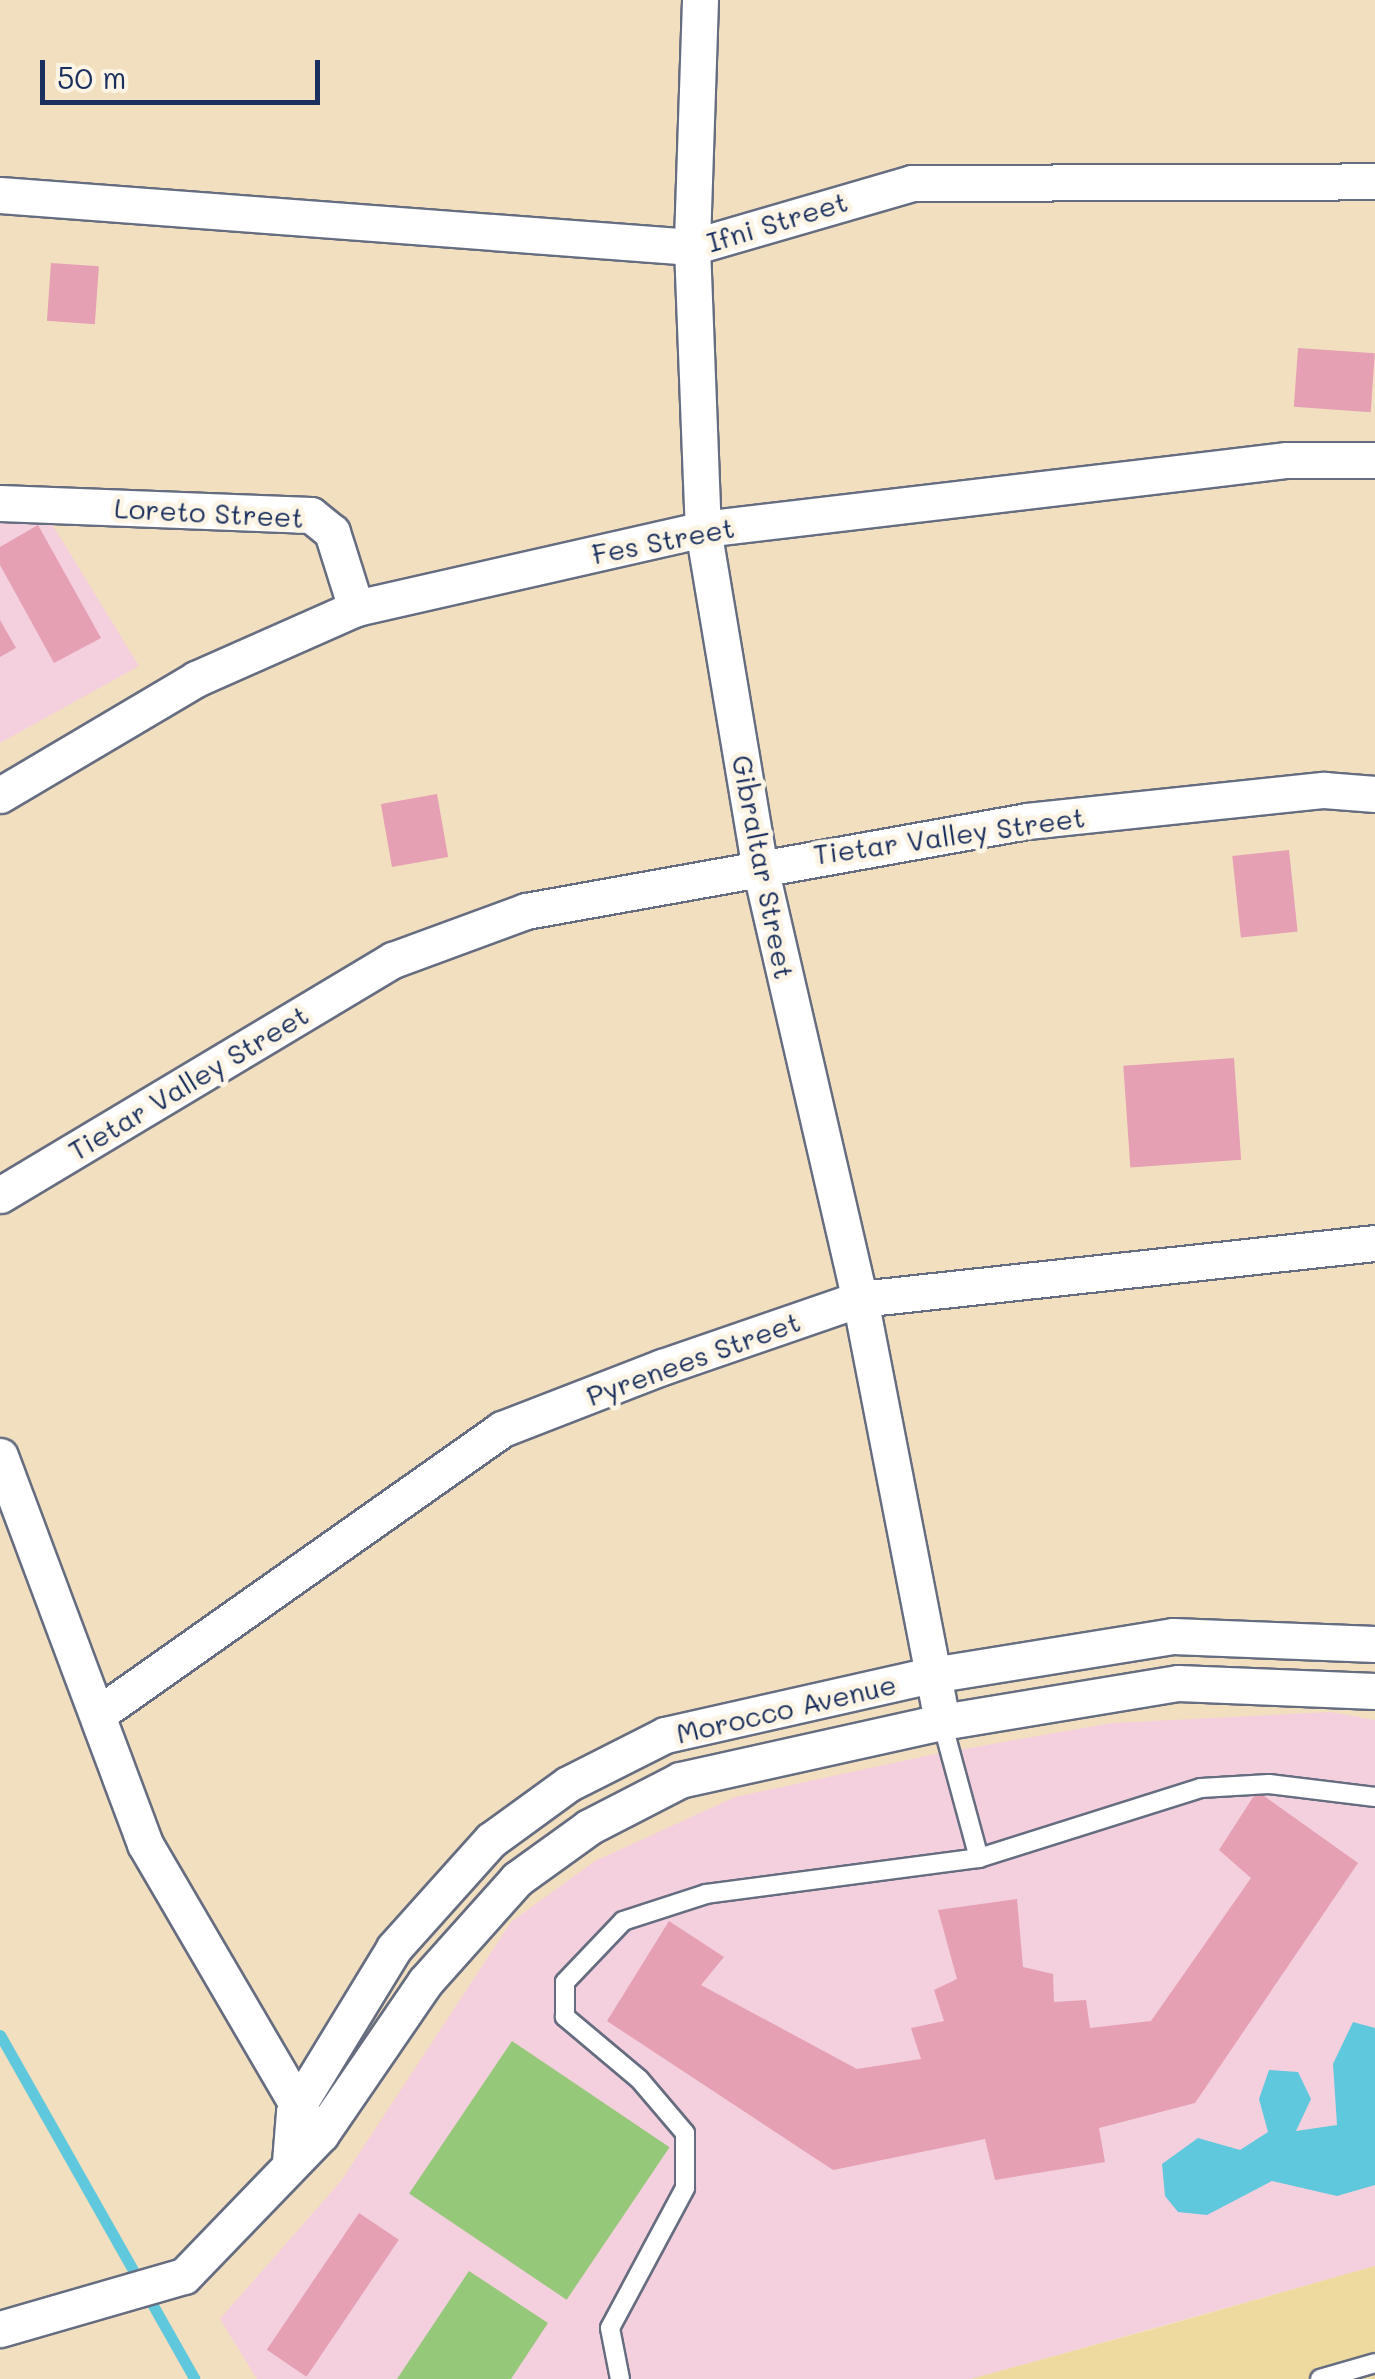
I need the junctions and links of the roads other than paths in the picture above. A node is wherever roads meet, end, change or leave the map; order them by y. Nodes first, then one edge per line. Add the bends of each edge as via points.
1 (700, 0) edge
2 (1375, 181) edge
3 (0, 195) edge
4 (692, 247) junction
5 (1375, 460) edge
6 (0, 504) edge
7 (704, 528) junction
8 (356, 608) junction
9 (1375, 794) edge
10 (0, 795) edge
11 (759, 863) junction
12 (0, 1195) edge
13 (1375, 1242) edge
14 (860, 1299) junction
15 (0, 1456) edge
16 (1375, 1644) edge
17 (932, 1675) junction
18 (1375, 1691) edge
19 (101, 1712) junction
20 (942, 1722) junction
21 (1375, 1797) edge
22 (978, 1858) junction
23 (308, 2123) junction
24 (0, 2330) edge
25 (1375, 2362) edge
26 (620, 2379) edge
27 (1320, 2379) edge

1 - 4 street, Gibraltar Street
2 - 4 street, Ifni Street via 912,183
3 - 4 street, Ifni Street
4 - 7 street, Gibraltar Street
5 - 7 street, Fes Street via 1287,460
6 - 8 street, Loreto Street via 310,515 332,532
7 - 8 street, Fes Street
7 - 11 street, Gibraltar Street
8 - 10 street, Fes Street via 196,679
9 - 11 street, Tietar Valley Street via 1324,790 1028,821
11 - 12 street, Tietar Valley Street via 526,911 392,960
11 - 14 street, Gibraltar Street
13 - 14 street, Pyrenees Street
14 - 17 street, Gibraltar Street
14 - 19 street, Pyrenees Street via 502,1429
15 - 19 street
16 - 17 street, Morocco Avenue via 1174,1636
17 - 20 street, Gibraltar Street
17 - 23 street, Morocco Avenue via 665,1735 568,1784 491,1840 394,1948
18 - 20 street via 1178,1683
19 - 23 street via 145,1844
20 - 22 lane
20 - 23 street via 680,1780 589,1827 517,1879
21 - 22 lane via 1269,1784 1201,1788
22 - 26 lane via 706,1894 623,1921 564,1982 564,2017 640,2078 685,2133 685,2188 610,2328
23 - 24 street, Morocco Avenue via 290,2162 184,2276
25 - 27 lane

